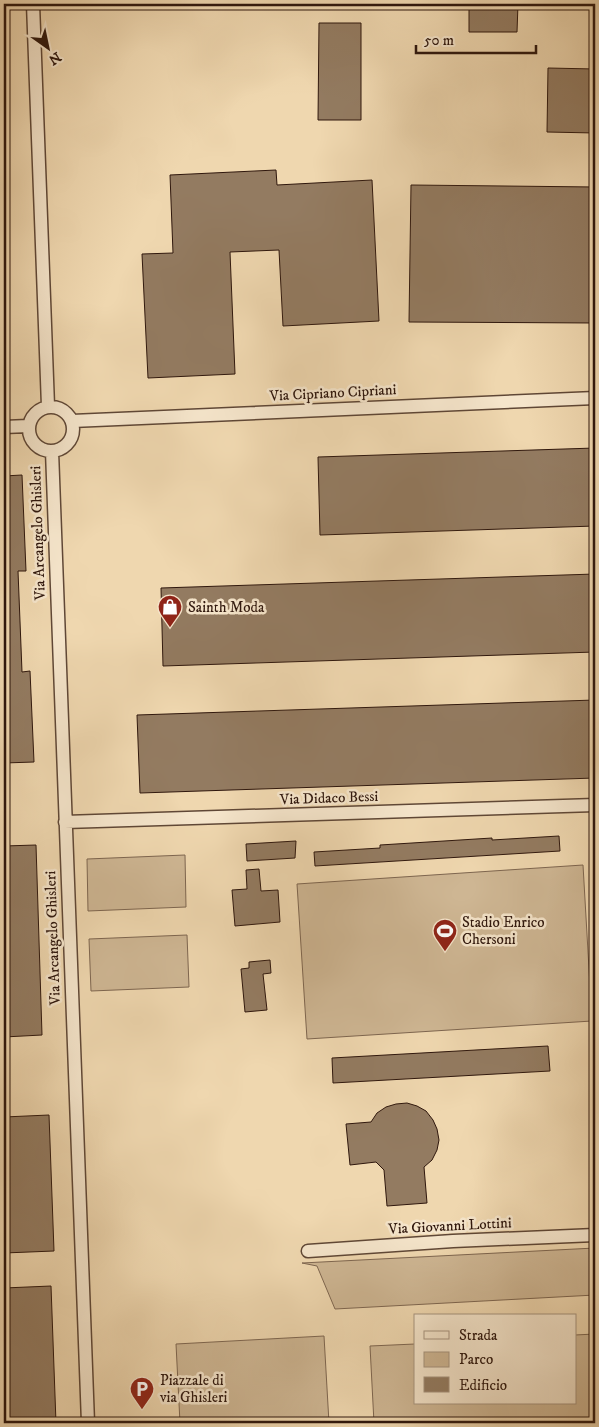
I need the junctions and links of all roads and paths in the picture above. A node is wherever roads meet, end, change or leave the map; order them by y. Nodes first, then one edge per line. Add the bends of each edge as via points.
1 (33, 4) edge
2 (595, 398) edge
3 (48, 406) junction
4 (72, 421) junction
5 (28, 426) junction
6 (4, 427) edge
7 (52, 451) junction
8 (595, 805) edge
9 (65, 822) junction
10 (595, 1235) edge
11 (308, 1251) dead end
12 (88, 1423) edge

1 - 3 street
2 - 4 street, Via Cipriano Cipriani
3 - 4 street via 62,410
3 - 5 street via 35,413
4 - 7 street, Via Arcangelo Ghisleri via 70,441 59,450
5 - 6 street
5 - 7 street, Via Arcangelo Ghisleri via 34,444 45,451
7 - 9 street, Via Arcangelo Ghisleri
8 - 9 street, Via Didaco Bessi
9 - 12 street, Via Arcangelo Ghisleri
10 - 11 street, Via Giovanni Lottini

